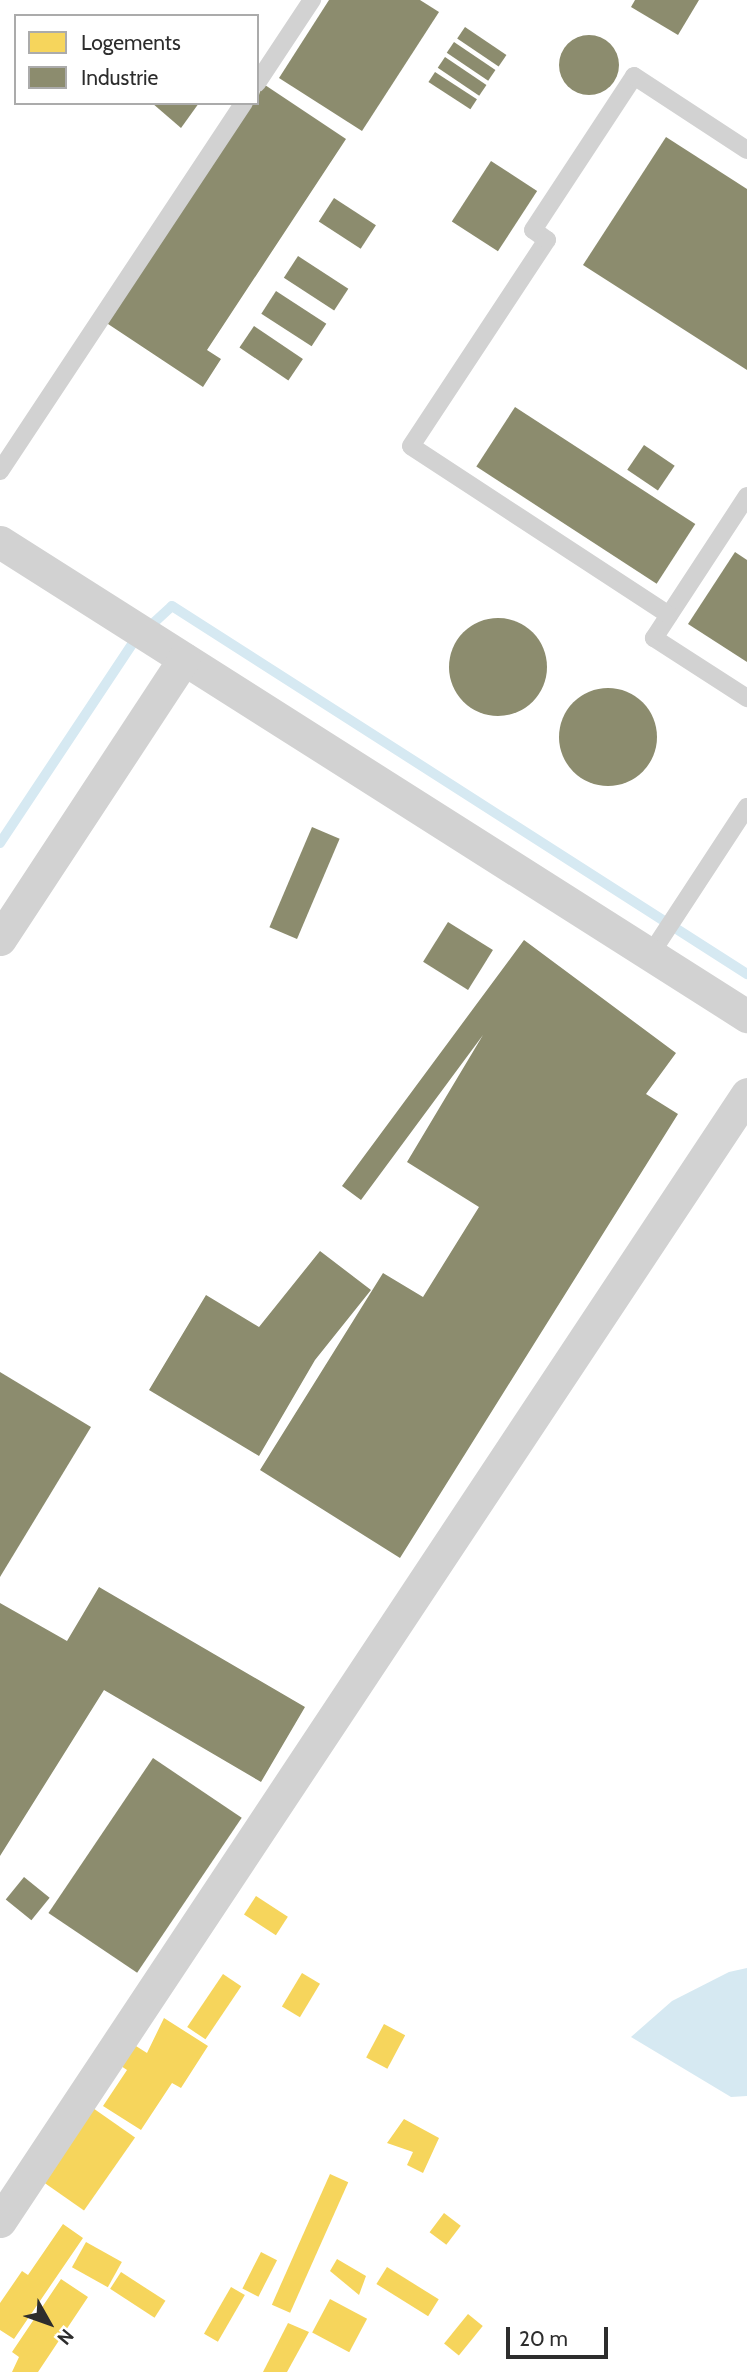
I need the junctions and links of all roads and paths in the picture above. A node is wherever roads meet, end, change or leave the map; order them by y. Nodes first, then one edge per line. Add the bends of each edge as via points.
1 (312, 0) edge
2 (259, 80) edge
3 (243, 105) edge
4 (747, 150) edge
5 (0, 471) edge
6 (747, 496) edge
7 (0, 542) edge
8 (669, 615) junction
9 (184, 659) junction
10 (747, 698) edge
11 (747, 807) edge
12 (0, 939) edge
13 (650, 955) junction
14 (747, 1016) edge
15 (747, 1094) edge
16 (0, 2221) edge

1 - 2 lane
3 - 5 lane
4 - 8 lane via 634,76 533,230 547,240 411,446
6 - 8 lane
7 - 9 street
8 - 10 lane via 654,638
9 - 12 street
9 - 13 street
11 - 13 lane
13 - 14 street
15 - 16 street

